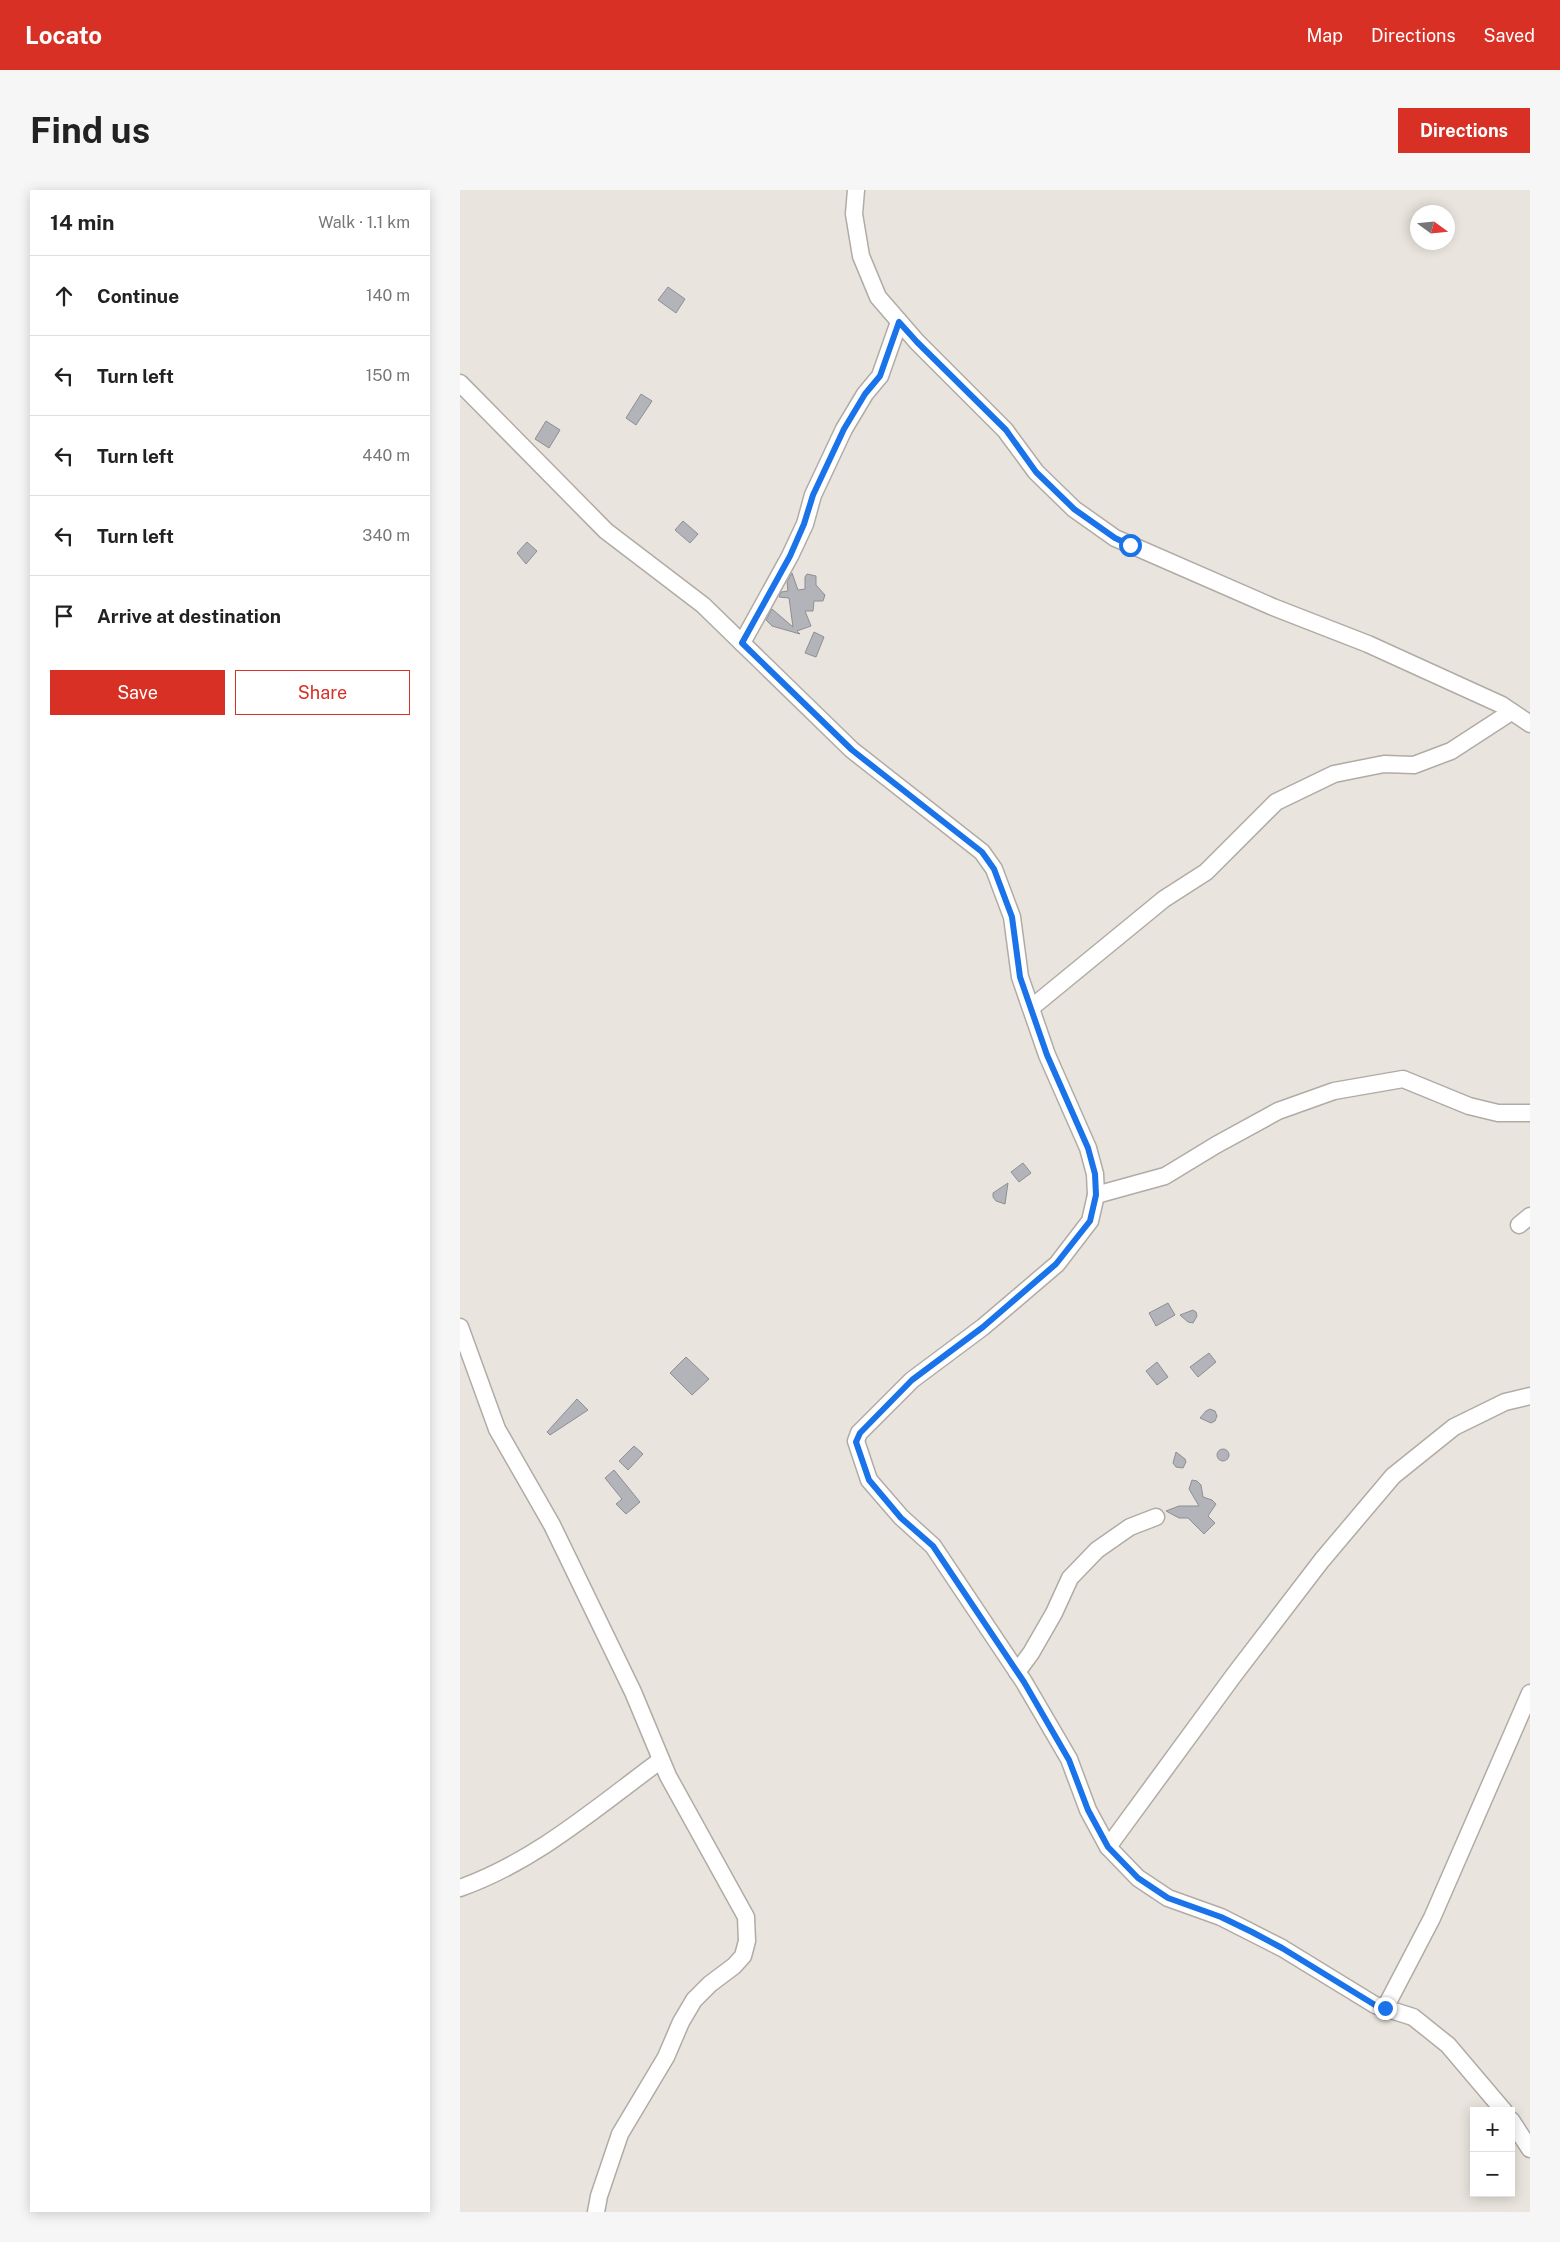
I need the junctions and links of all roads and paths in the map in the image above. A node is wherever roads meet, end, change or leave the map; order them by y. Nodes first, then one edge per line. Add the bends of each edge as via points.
1 (856, 190) edge
2 (899, 322) junction
3 (460, 383) edge
4 (742, 643) junction
5 (1511, 712) junction
6 (1530, 724) edge
7 (1031, 1008) junction
8 (1530, 1113) edge
9 (1096, 1195) junction
10 (460, 1327) edge
11 (1530, 1396) edge
12 (1156, 1516) dead end
13 (1017, 1672) junction
14 (1530, 1693) edge
15 (661, 1760) junction
16 (1108, 1847) junction
17 (460, 1888) edge
18 (1385, 2008) junction
19 (1501, 2107) edge
20 (1515, 2126) edge
21 (1530, 2149) edge
22 (596, 2212) edge

1 - 2 street via 854,214 860,256 878,297
2 - 4 street via 880,376 844,429 813,495 790,556
2 - 5 street via 1006,430 1036,472 1074,509 1115,538 1248,597 1368,644
3 - 4 street via 606,531 703,604
4 - 7 street via 852,750 982,852 994,869 1012,917 1020,977
5 - 6 street
5 - 7 street via 1451,751 1414,765 1384,764 1334,774 1276,802 1206,872 1164,899
7 - 9 street via 1047,1055 1088,1148 1095,1174
8 - 9 street via 1498,1114 1403,1080 1334,1091 1278,1112 1165,1176
9 - 13 street via 1090,1221 1056,1264 983,1327 912,1380 860,1433 856,1442 869,1480 901,1518 933,1546
10 - 15 street via 497,1429 552,1525 633,1692
11 - 16 street via 1505,1402 1454,1427 1393,1476 1322,1560
12 - 13 street via 1130,1527 1097,1550 1070,1578 1054,1613
13 - 16 street via 1069,1760 1088,1810
14 - 18 street via 1432,1918
15 - 17 street via 556,1839 502,1871
15 - 22 street via 746,1917 747,1941 743,1956 700,1995 681,2022 666,2057 620,2134
16 - 18 street via 1138,1878 1168,1898 1221,1917
18 - 19 street via 1413,2017 1448,2045
20 - 21 street

